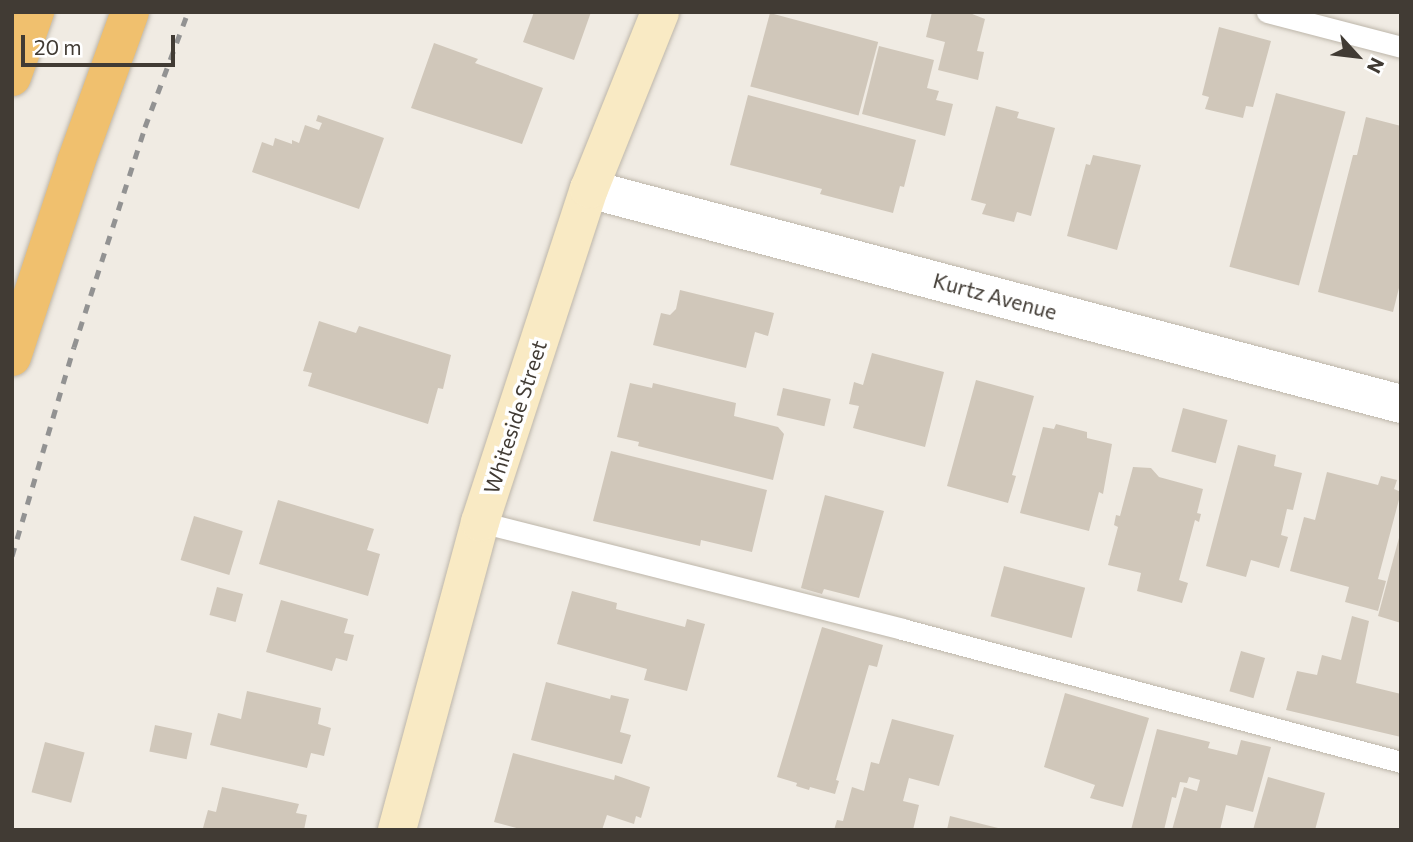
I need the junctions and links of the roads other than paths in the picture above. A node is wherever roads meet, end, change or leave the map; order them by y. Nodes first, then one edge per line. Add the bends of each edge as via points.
1 (36, 12) edge
2 (130, 12) edge
3 (660, 12) edge
4 (1267, 12) edge
5 (1401, 47) edge
6 (12, 76) edge
7 (589, 189) junction
8 (12, 357) edge
9 (1401, 404) edge
10 (480, 522) junction
11 (1401, 762) edge
12 (397, 830) edge

1 - 6 highway
2 - 8 highway
3 - 7 street, Whiteside Street
4 - 5 lane
7 - 9 street, Kurtz Avenue
7 - 10 street, Whiteside Street
10 - 11 lane
10 - 12 street, Whiteside Street

